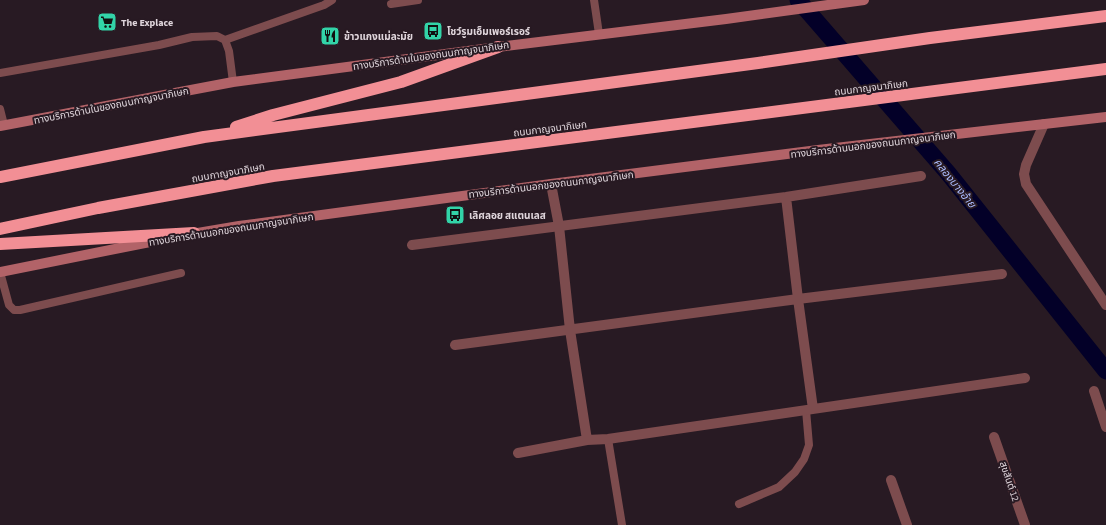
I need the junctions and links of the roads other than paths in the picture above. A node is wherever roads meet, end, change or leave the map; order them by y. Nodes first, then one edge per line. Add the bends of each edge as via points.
1 (332, 0) edge
2 (418, 0) edge
3 (594, 0) edge
4 (864, 0) edge
5 (391, 4) dead end
6 (1106, 16) edge
7 (599, 34) junction
8 (225, 40) junction
9 (498, 46) junction
10 (1106, 69) edge
11 (0, 73) edge
12 (233, 82) junction
13 (0, 109) edge
14 (1106, 118) edge
15 (1044, 124) junction
16 (2, 126) edge
17 (204, 137) junction
18 (0, 176) edge
19 (922, 176) dead end
20 (551, 184) junction
21 (786, 197) junction
22 (559, 226) junction
23 (0, 230) edge
24 (194, 233) junction
25 (0, 244) edge
26 (412, 245) dead end
27 (0, 272) edge
28 (181, 273) dead end
29 (1002, 274) dead end
30 (798, 299) junction
31 (1106, 305) edge
32 (570, 330) junction
33 (455, 345) dead end
34 (1025, 378) dead end
35 (1094, 392) dead end
36 (809, 410) junction
37 (1106, 427) edge
38 (994, 437) dead end
39 (608, 438) junction
40 (587, 440) junction
41 (518, 452) dead end
42 (891, 480) dead end
43 (739, 504) dead end
44 (622, 525) edge
45 (907, 525) edge
46 (1025, 525) edge

1 - 8 lane
2 - 5 lane
3 - 7 lane
4 - 7 main road, ทางบริการด้านในของถนนกาญจนาภิเษก
6 - 17 highway
7 - 9 main road, ทางบริการด้านในของถนนกาญจนาภิเษก
8 - 11 lane via 217,36 192,37
8 - 12 lane
9 - 12 main road, ทางบริการด้านในของถนนกาญจนาภิเษก
9 - 17 highway via 401,82 273,115
10 - 23 highway, ถนนกาญจนาภิเษก via 274,176 98,208
12 - 16 main road, ทางบริการด้านในของถนนกาญจนาภิเษก
13 - 16 lane
14 - 15 main road, ทางบริการด้านนอกของถนนกาญจนาภิเษก
15 - 20 main road, ทางบริการด้านนอกของถนนกาญจนาภิเษก
15 - 31 street via 1026,165 1026,184
17 - 18 highway
19 - 21 street
20 - 22 street
20 - 24 main road, ทางบริการด้านนอกของถนนกาญจนาภิเษก
21 - 22 street
21 - 30 street
22 - 26 street
22 - 32 street
24 - 25 highway
24 - 27 main road, ทางบริการด้านนอกของถนนกาญจนาภิเษก
27 - 28 lane via 9,305 14,310
29 - 30 street
30 - 32 street
30 - 36 street
32 - 33 street
32 - 40 street
34 - 36 street
35 - 37 street
36 - 39 street
36 - 43 lane via 809,445 804,459 795,472 779,487
38 - 46 street, สุขสันต์ 12
39 - 40 street
39 - 44 lane
40 - 41 street
42 - 45 street

